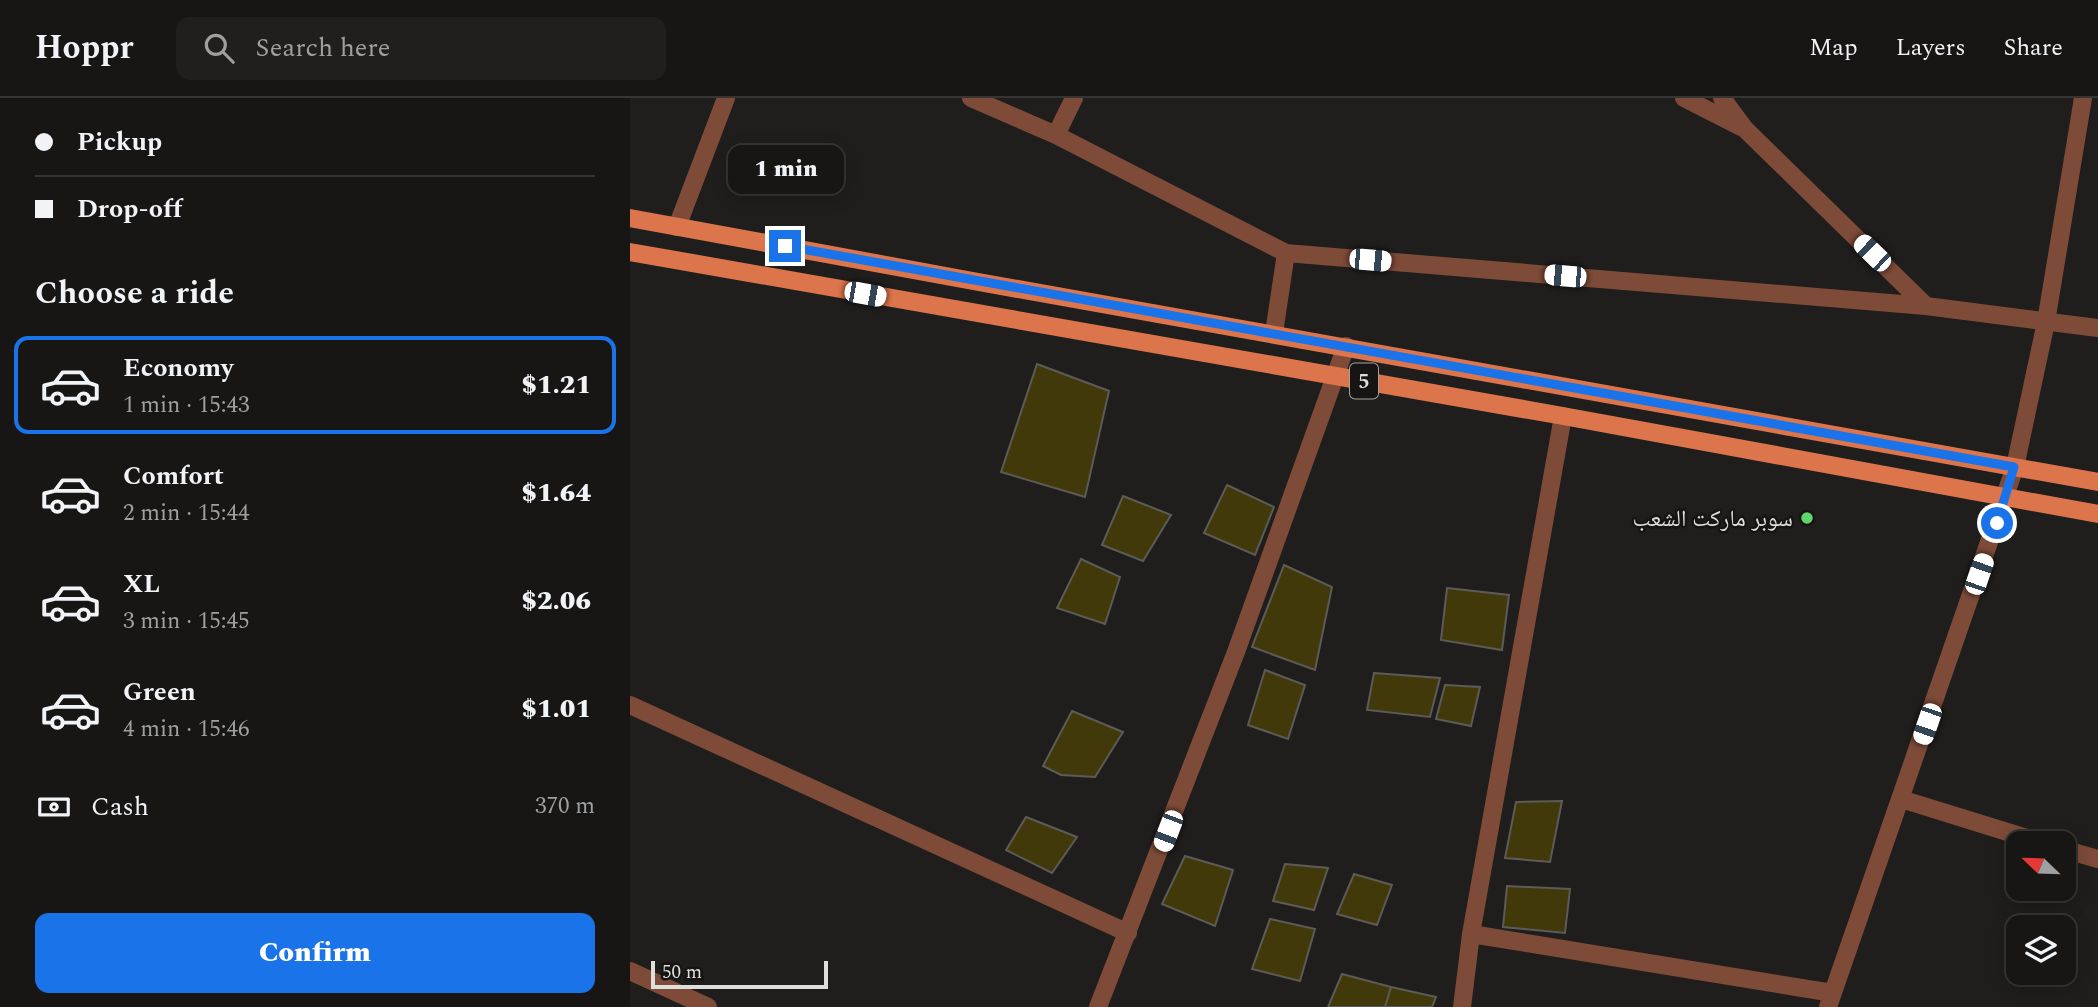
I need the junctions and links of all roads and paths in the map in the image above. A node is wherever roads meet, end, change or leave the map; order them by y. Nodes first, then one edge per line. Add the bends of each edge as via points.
1 (726, 98) edge
2 (971, 98) edge
3 (1074, 98) edge
4 (1685, 98) edge
5 (1722, 98) edge
6 (2083, 98) edge
7 (1745, 129) junction
8 (1055, 135) junction
9 (630, 218) edge
10 (677, 227) junction
11 (630, 252) edge
12 (1286, 253) junction
13 (1926, 306) junction
14 (2046, 322) junction
15 (2098, 328) edge
16 (1274, 333) junction
17 (1346, 346) junction
18 (1335, 376) junction
19 (1563, 416) junction
20 (2014, 467) junction
21 (2098, 482) edge
22 (2006, 498) junction
23 (2098, 514) edge
24 (630, 705) edge
25 (1900, 799) junction
26 (2006, 832) edge
27 (2076, 853) edge
28 (2098, 859) edge
29 (1128, 933) junction
30 (1471, 934) junction
31 (630, 971) edge
32 (1830, 1000) edge
33 (708, 1007) edge
34 (1098, 1007) edge
35 (1462, 1007) edge

1 - 10 street
2 - 8 street
3 - 8 street
4 - 7 street
5 - 7 street
6 - 14 street
7 - 13 street
8 - 12 street
9 - 10 main road, 5
10 - 16 main road, 5
11 - 18 main road, 5
12 - 13 street
12 - 16 street
13 - 14 street
14 - 15 street
14 - 20 street
16 - 17 main road, 5
17 - 18 street
17 - 20 main road, 5
18 - 19 main road, 5
18 - 29 street
19 - 22 main road, 5
19 - 30 street
20 - 21 main road, 5
20 - 22 street
22 - 23 main road, 5
22 - 25 street
24 - 29 street
25 - 26 street
25 - 32 street
27 - 28 street
29 - 34 street
30 - 32 street
30 - 35 street
31 - 33 street

